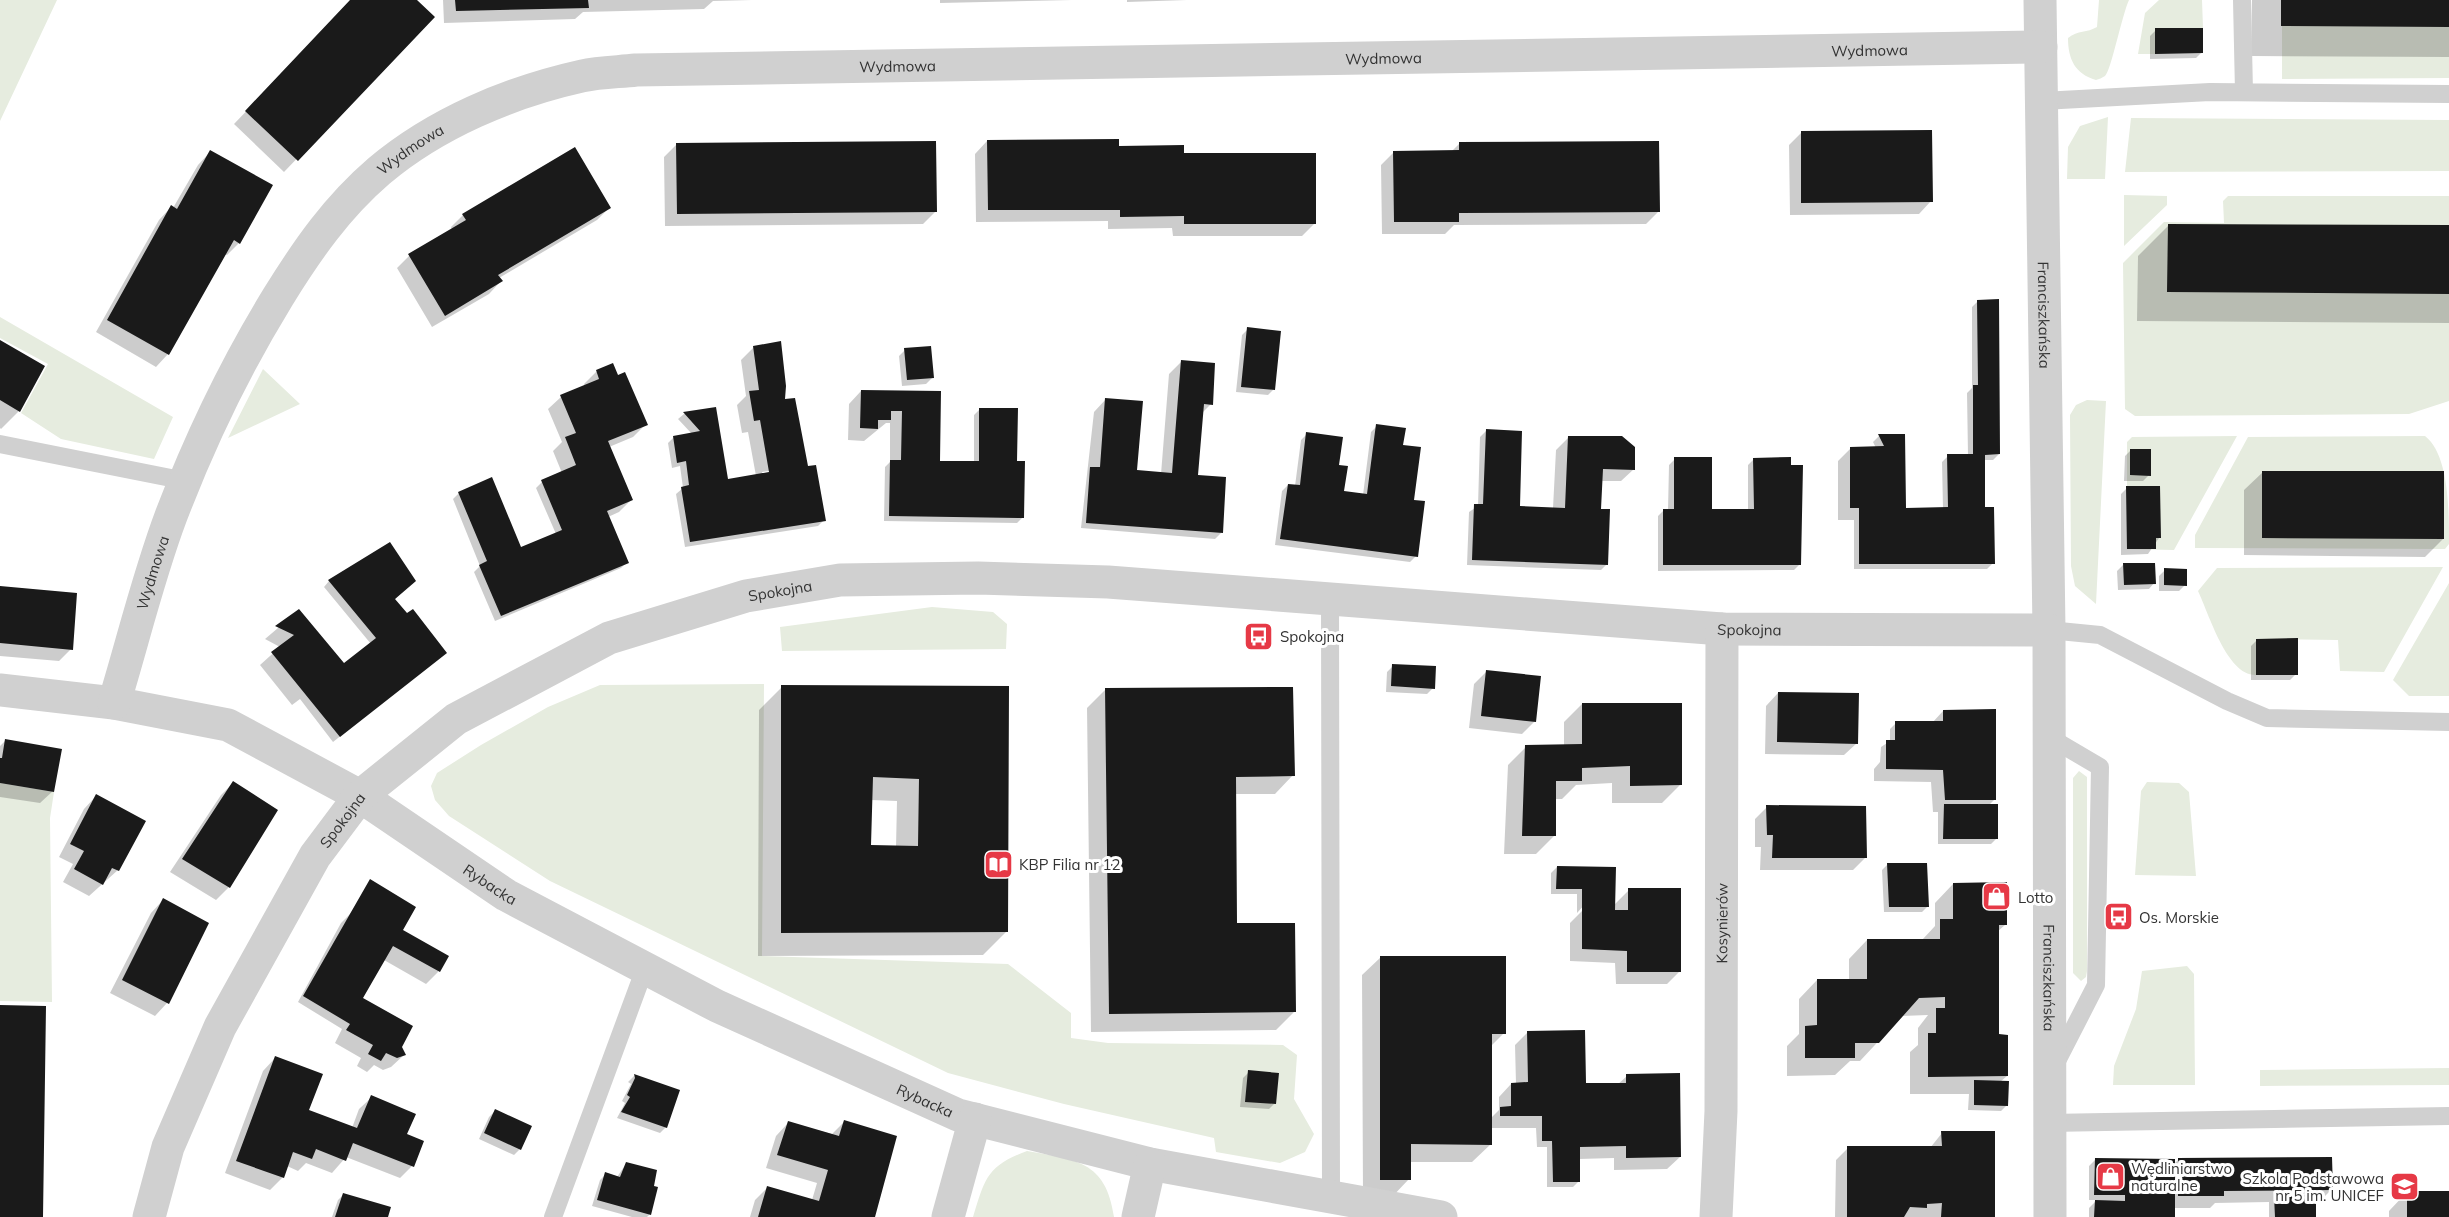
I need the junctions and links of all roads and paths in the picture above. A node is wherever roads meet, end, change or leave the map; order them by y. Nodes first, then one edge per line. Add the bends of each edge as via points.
1 (2040, 0) edge
2 (2242, 0) edge
3 (2041, 47) junction
4 (2244, 92) junction
5 (2449, 94) edge
6 (2042, 101) junction
7 (0, 444) edge
8 (186, 481) junction
9 (1330, 598) junction
10 (1722, 629) junction
11 (2049, 630) junction
12 (0, 690) edge
13 (114, 703) junction
14 (2449, 722) edge
15 (2049, 738) junction
16 (360, 796) junction
17 (645, 969) junction
18 (2050, 1074) junction
19 (2449, 1116) edge
20 (975, 1119) junction
21 (2049, 1123) junction
22 (1150, 1164) junction
23 (1331, 1195) junction
24 (149, 1217) edge
25 (553, 1217) edge
26 (948, 1217) edge
27 (1138, 1217) edge
28 (1441, 1217) edge
29 (1716, 1217) edge
30 (2050, 1217) edge

1 - 3 street, Franciszkańska
2 - 4 lane
3 - 6 street, Franciszkańska
3 - 8 street, Wydmowa via 636,70 584,75 531,90 454,121 379,171 331,218 247,346
4 - 5 lane
4 - 6 lane
6 - 11 street, Franciszkańska
7 - 8 lane
8 - 13 street, Wydmowa via 170,518
9 - 10 street, Spokojna
9 - 16 street, Spokojna via 1108,582 978,578 840,580 746,596 609,638 456,719
9 - 23 lane
10 - 11 street, Spokojna
10 - 29 street, Kosynierów via 1721,1111
11 - 14 lane via 2100,635 2267,718
11 - 15 street, Franciszkańska
12 - 13 street, Rybacka
13 - 16 street, Rybacka via 228,725
15 - 18 street, Franciszkańska
15 - 18 lane via 2100,767 2096,986
16 - 17 street, Rybacka via 506,895
16 - 24 street, Spokojna via 315,856 220,1027 168,1147
17 - 20 street, Rybacka via 727,1011 958,1115
17 - 25 lane
18 - 21 street, Franciszkańska
19 - 21 lane
20 - 22 street, Rybacka
20 - 26 street, Rybacka
21 - 30 street, Franciszkańska
22 - 23 street, Rybacka
22 - 27 street
23 - 28 street, Rybacka

